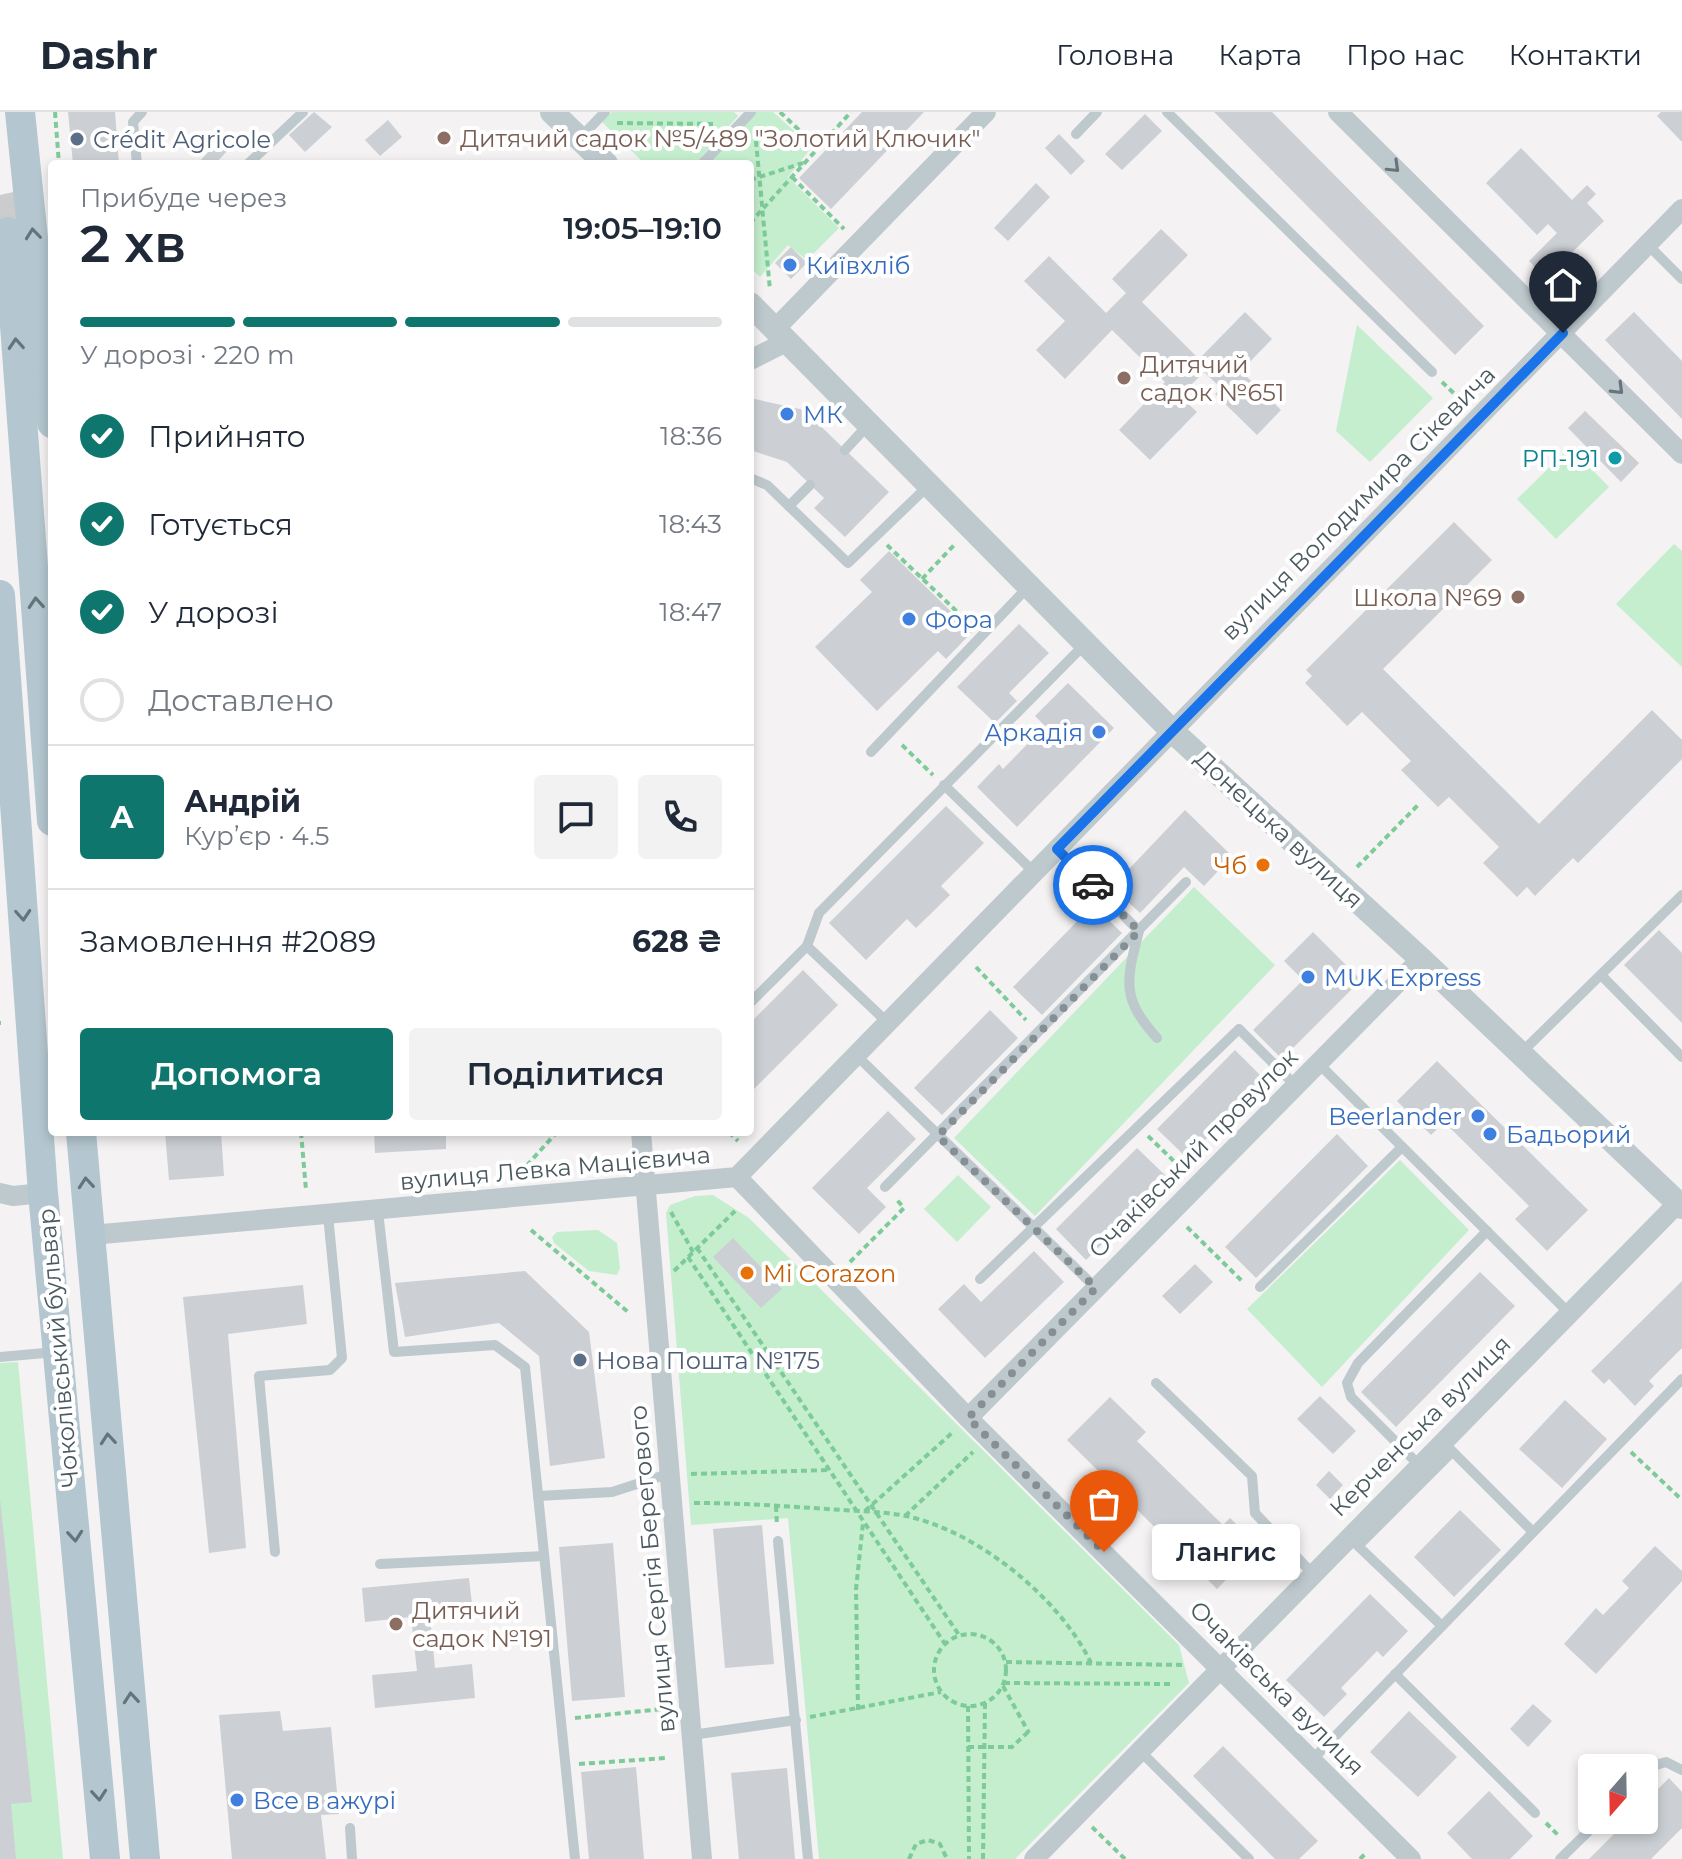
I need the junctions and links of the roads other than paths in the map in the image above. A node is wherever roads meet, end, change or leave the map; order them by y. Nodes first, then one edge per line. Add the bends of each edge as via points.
1 (20, 112) edge
2 (142, 112) edge
3 (303, 112) edge
4 (552, 112) edge
5 (605, 112) edge
6 (751, 112) edge
7 (986, 112) edge
8 (1097, 112) edge
9 (1167, 112) edge
10 (1338, 112) edge
11 (587, 130) junction
12 (1076, 134) dead end
13 (137, 160) edge
14 (252, 160) edge
15 (604, 160) edge
16 (706, 160) edge
17 (1682, 209) edge
18 (8, 232) dead end
19 (1648, 245) junction
20 (1682, 279) edge
21 (760, 300) edge
22 (1563, 333) junction
23 (781, 335) junction
24 (754, 357) edge
25 (1432, 372) road end
26 (48, 384) edge
27 (869, 424) junction
28 (845, 450) dead end
29 (1682, 454) edge
30 (754, 480) edge
31 (810, 485) dead end
32 (929, 485) junction
33 (789, 506) junction
34 (1028, 587) junction
35 (0, 595) edge
36 (1085, 644) junction
37 (1171, 730) junction
38 (0, 748) edge
39 (871, 752) dead end
40 (48, 767) edge
41 (944, 785) junction
42 (17, 837) junction
43 (1057, 849) junction
44 (1034, 872) junction
45 (1186, 882) dead end
46 (1682, 895) edge
47 (1139, 931) junction
48 (807, 946) junction
49 (1421, 959) junction
50 (1601, 975) junction
51 (754, 999) edge
52 (887, 1022) junction
53 (1157, 1038) dead end
54 (1520, 1054) junction
55 (856, 1055) junction
56 (1682, 1057) edge
57 (1318, 1063) junction
58 (1296, 1086) junction
59 (81, 1136) edge
60 (641, 1136) edge
61 (938, 1136) junction
62 (1402, 1147) junction
63 (737, 1177) junction
64 (885, 1187) road end
65 (647, 1188) junction
66 (0, 1193) edge
67 (43, 1193) junction
68 (1680, 1205) edge
69 (378, 1211) junction
70 (328, 1215) junction
71 (1032, 1227) junction
72 (1487, 1231) junction
73 (91, 1235) junction
74 (980, 1279) dead end
75 (1260, 1287) road end
76 (1096, 1288) junction
77 (1569, 1313) junction
78 (58, 1352) junction
79 (0, 1357) edge
80 (1682, 1379) edge
81 (1156, 1383) dead end
82 (960, 1425) junction
83 (1447, 1447) junction
84 (1419, 1465) junction
85 (681, 1473) junction
86 (538, 1496) junction
87 (1533, 1532) junction
88 (778, 1541) dead end
89 (275, 1552) dead end
90 (544, 1556) junction
91 (380, 1564) dead end
92 (1312, 1573) junction
93 (1442, 1626) junction
94 (1220, 1666) junction
95 (1395, 1674) junction
96 (796, 1720) junction
97 (692, 1735) junction
98 (1139, 1750) junction
99 (1312, 1760) junction
100 (1658, 1764) edge
101 (1682, 1770) edge
102 (1535, 1813) road end
103 (350, 1828) dead end
104 (1586, 1834) edge
105 (105, 1859) edge
106 (145, 1859) edge
107 (352, 1859) edge
108 (575, 1859) edge
109 (702, 1859) edge
110 (808, 1859) edge
111 (1034, 1859) edge
112 (1249, 1859) edge
113 (1411, 1859) edge
114 (1560, 1859) edge

26 -> 1 main road
2 - 13 lane via 133,122
3 - 14 lane
4 - 11 street
5 - 11 lane
6 - 16 lane
7 - 23 street
8 - 12 lane
9 - 25 lane
10 -> 22 street
11 - 15 street
17 - 19 street, вулиця Володимира Сікевича
40 -> 18 main road
19 - 20 lane
19 - 22 street, вулиця Володимира Сікевича
21 - 23 street, Донецька вулиця
22 -> 29 street
22 - 37 street, вулиця Володимира Сікевича
23 - 24 street
23 - 27 street, Донецька вулиця
27 - 28 lane
27 - 32 street, Донецька вулиця
30 - 33 lane
31 - 33 lane
32 - 33 lane via 848,563
32 - 34 street, Донецька вулиця
34 - 36 street, Донецька вулиця
34 - 39 lane
35 - 42 main road, Чоколівський бульвар
36 - 37 street, Донецька вулиця
36 - 41 lane
37 - 43 street, вулиця Левка Мацієвича
37 - 49 street, Донецька вулиця
38 - 42 main road, Чоколівський бульвар
41 - 44 lane
41 - 48 lane via 819,913
42 -> 67 main road, Чоколівський бульвар
43 - 44 street, вулиця Левка Мацієвича
43 - 47 lane
44 - 52 street, вулиця Левка Мацієвича
45 - 47 lane
46 - 50 lane
47 - 53 lane via 1128,995 1136,1015
47 - 61 lane
48 - 51 lane
48 - 52 lane
49 - 54 street, Донецька вулиця
49 - 57 street, Очаківський провулок
50 - 54 lane
50 - 56 lane
52 - 55 street, вулиця Левка Мацієвича
54 - 68 street, Донецька вулиця
55 - 61 lane
55 - 63 street, вулиця Левка Мацієвича
57 - 58 street, Очаківський провулок
57 - 62 lane
58 - 71 lane via 1239,1029
58 - 76 street, Очаківський провулок
73 -> 59 main road, Чоколівський бульвар
60 - 65 street, вулиця Сергія Берегового
61 - 64 lane
61 - 71 lane
62 - 72 lane
62 - 75 lane
63 - 65 street, вулиця Левка Мацієвича
63 - 82 street, Очаківська вулиця
65 - 69 street, вулиця Левка Мацієвича
65 - 85 street, вулиця Сергія Берегового
66 - 67 street
67 - 78 main road, Чоколівський бульвар
68 - 77 street, Керченська вулиця
69 - 70 street, вулиця Левка Мацієвича
69 - 86 lane via 394,1352 495,1345 525,1367
70 - 73 street, вулиця Левка Мацієвича
70 - 89 lane via 342,1358 330,1370 259,1376
71 - 74 lane
71 - 76 lane
72 - 77 lane
72 - 84 lane via 1358,1363 1347,1383 1351,1397
106 -> 73 main road, Чоколівський бульвар
76 - 82 street, Очаківський провулок
77 - 83 street, Керченська вулиця
78 - 79 lane
78 -> 105 main road, Чоколівський бульвар
80 - 87 lane
81 - 92 lane via 1252,1476 1255,1513
82 - 94 street, Очаківська вулиця
83 - 84 street, Керченська вулиця
83 - 87 lane
83 - 93 lane via 1358,1546
84 - 92 street, Керченська вулиця
85 - 86 lane via 612,1492
85 - 97 street, вулиця Сергія Берегового
86 - 90 lane
87 - 93 lane
88 - 96 lane
90 - 91 lane
90 - 108 lane
92 - 94 street, Керченська вулиця
93 - 95 lane
94 - 98 street, Керченська вулиця
94 - 99 street, Очаківська вулиця
95 - 99 lane
95 - 102 lane
96 - 97 lane
96 - 110 lane
97 - 109 street, вулиця Сергія Берегового
98 - 111 street, Керченська вулиця
98 - 112 lane
99 - 113 street, Очаківська вулиця
100 - 101 lane via 1666,1762
103 - 107 lane
104 - 114 lane

